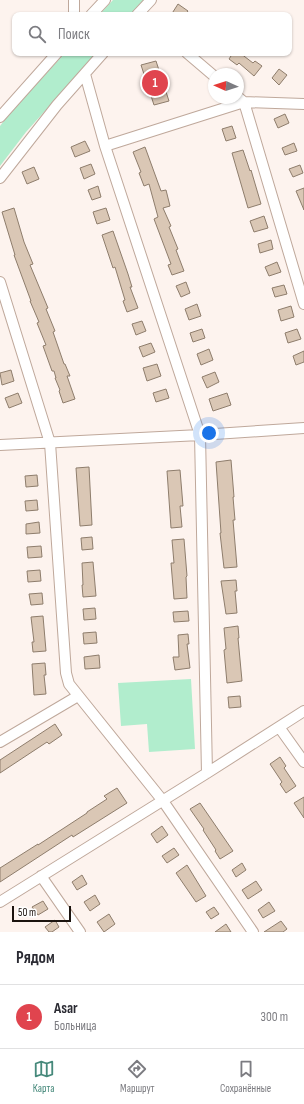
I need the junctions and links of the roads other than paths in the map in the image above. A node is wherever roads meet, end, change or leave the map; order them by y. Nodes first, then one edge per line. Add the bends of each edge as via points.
1 (74, 0) edge
2 (105, 0) edge
3 (151, 0) edge
4 (74, 12) edge
5 (94, 12) edge
6 (141, 12) edge
7 (54, 56) edge
8 (100, 56) edge
9 (190, 56) edge
10 (208, 71) edge
11 (85, 74) junction
12 (244, 99) edge
13 (227, 104) edge
14 (243, 104) edge
15 (304, 104) edge
16 (0, 118) edge
17 (105, 146) junction
18 (0, 178) edge
19 (0, 282) edge
20 (304, 304) edge
21 (304, 428) edge
22 (200, 435) junction
23 (50, 443) junction
24 (0, 445) edge
25 (78, 696) junction
26 (304, 710) edge
27 (279, 727) junction
28 (0, 742) edge
29 (304, 762) edge
30 (207, 773) junction
31 (163, 800) junction
32 (42, 876) junction
33 (0, 902) edge
34 (80, 932) edge
35 (253, 932) edge

1 - 4 street
2 - 5 street
3 - 6 street
7 - 16 street
8 - 11 street
9 - 10 street
11 - 17 street
11 - 18 street via 57,105
12 - 15 street
13 - 17 street
14 - 20 street
17 - 22 street
19 - 23 street
21 - 22 street
22 - 23 street
22 - 30 street
23 - 24 street
23 - 25 street via 66,673 69,684
25 - 28 street
25 - 31 street
26 - 27 street
27 - 29 street
27 - 30 street
30 - 31 street
31 - 32 street
31 - 35 street
32 - 33 street
32 - 34 street

